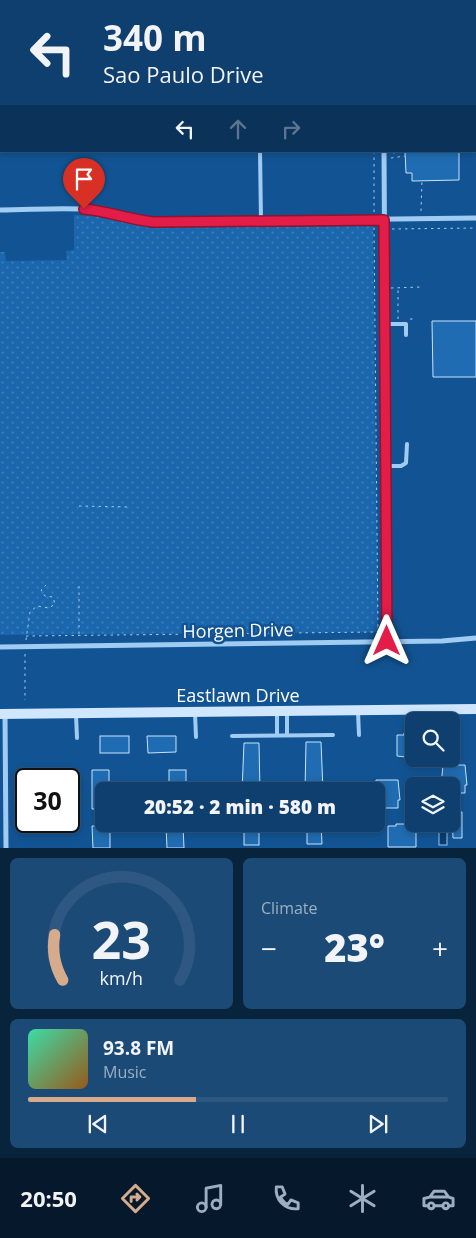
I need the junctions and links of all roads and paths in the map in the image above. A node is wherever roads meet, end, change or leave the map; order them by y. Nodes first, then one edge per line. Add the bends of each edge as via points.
1 (260, 152) edge
2 (374, 152) edge
3 (384, 152) edge
4 (394, 152) edge
5 (394, 156) dead end
6 (422, 180) dead end
7 (0, 210) edge
8 (476, 218) edge
9 (421, 219) junction
10 (374, 220) junction
11 (384, 220) junction
12 (261, 221) junction
13 (476, 228) edge
14 (374, 229) junction
15 (384, 230) junction
16 (421, 287) dead end
17 (375, 288) junction
18 (385, 288) junction
19 (398, 288) junction
20 (398, 319) dead end
21 (407, 319) dead end
22 (416, 319) dead end
23 (385, 324) junction
24 (406, 335) dead end
25 (407, 444) dead end
26 (386, 466) junction
27 (79, 506) dead end
28 (129, 507) dead end
29 (79, 584) dead end
30 (46, 585) dead end
31 (79, 635) junction
32 (26, 636) junction
33 (476, 638) edge
34 (387, 641) junction
35 (0, 647) edge
36 (25, 647) junction
37 (25, 700) dead end
38 (476, 709) edge
39 (282, 710) junction
40 (358, 710) junction
41 (196, 711) junction
42 (76, 712) junction
43 (3, 714) edge
44 (277, 735) junction
45 (287, 735) junction
46 (333, 735) dead end
47 (359, 735) dead end
48 (232, 736) dead end
49 (196, 737) dead end
50 (77, 738) dead end
51 (6, 848) edge

1 - 12 lane
2 - 10 path
3 - 11 street
4 - 5 path
6 - 9 path
7 - 12 street via 96,210 154,222
8 - 9 street
9 - 11 street
10 - 11 street
10 - 12 street
10 - 14 path
11 - 15 street
13 - 15 path
14 - 15 path
14 - 17 path
15 - 18 street
16 - 19 path
17 - 18 path
17 - 31 path via 378,632
18 - 19 path
18 - 23 street
19 - 20 path
21 - 22 path
23 - 24 lane via 406,324
23 - 26 street
25 - 26 lane via 406,463
26 - 34 street
27 - 28 path
29 - 31 path
30 - 32 path via 42,590 44,596 53,597 55,604 49,608 37,606 30,612
31 - 32 path
32 - 36 path
33 - 34 street, Horgen Drive
34 - 36 street, Horgen Drive
35 - 36 street, Horgen Drive
36 - 37 path
38 - 40 street, Eastlawn Drive
39 - 40 street, Eastlawn Drive
39 - 41 street, Eastlawn Drive
39 - 44 lane
39 - 45 lane
40 - 47 lane
41 - 42 street, Eastlawn Drive
41 - 49 lane
42 - 43 street, Eastlawn Drive
42 - 50 lane
43 - 51 street
44 - 45 lane
44 - 48 lane
45 - 46 lane

